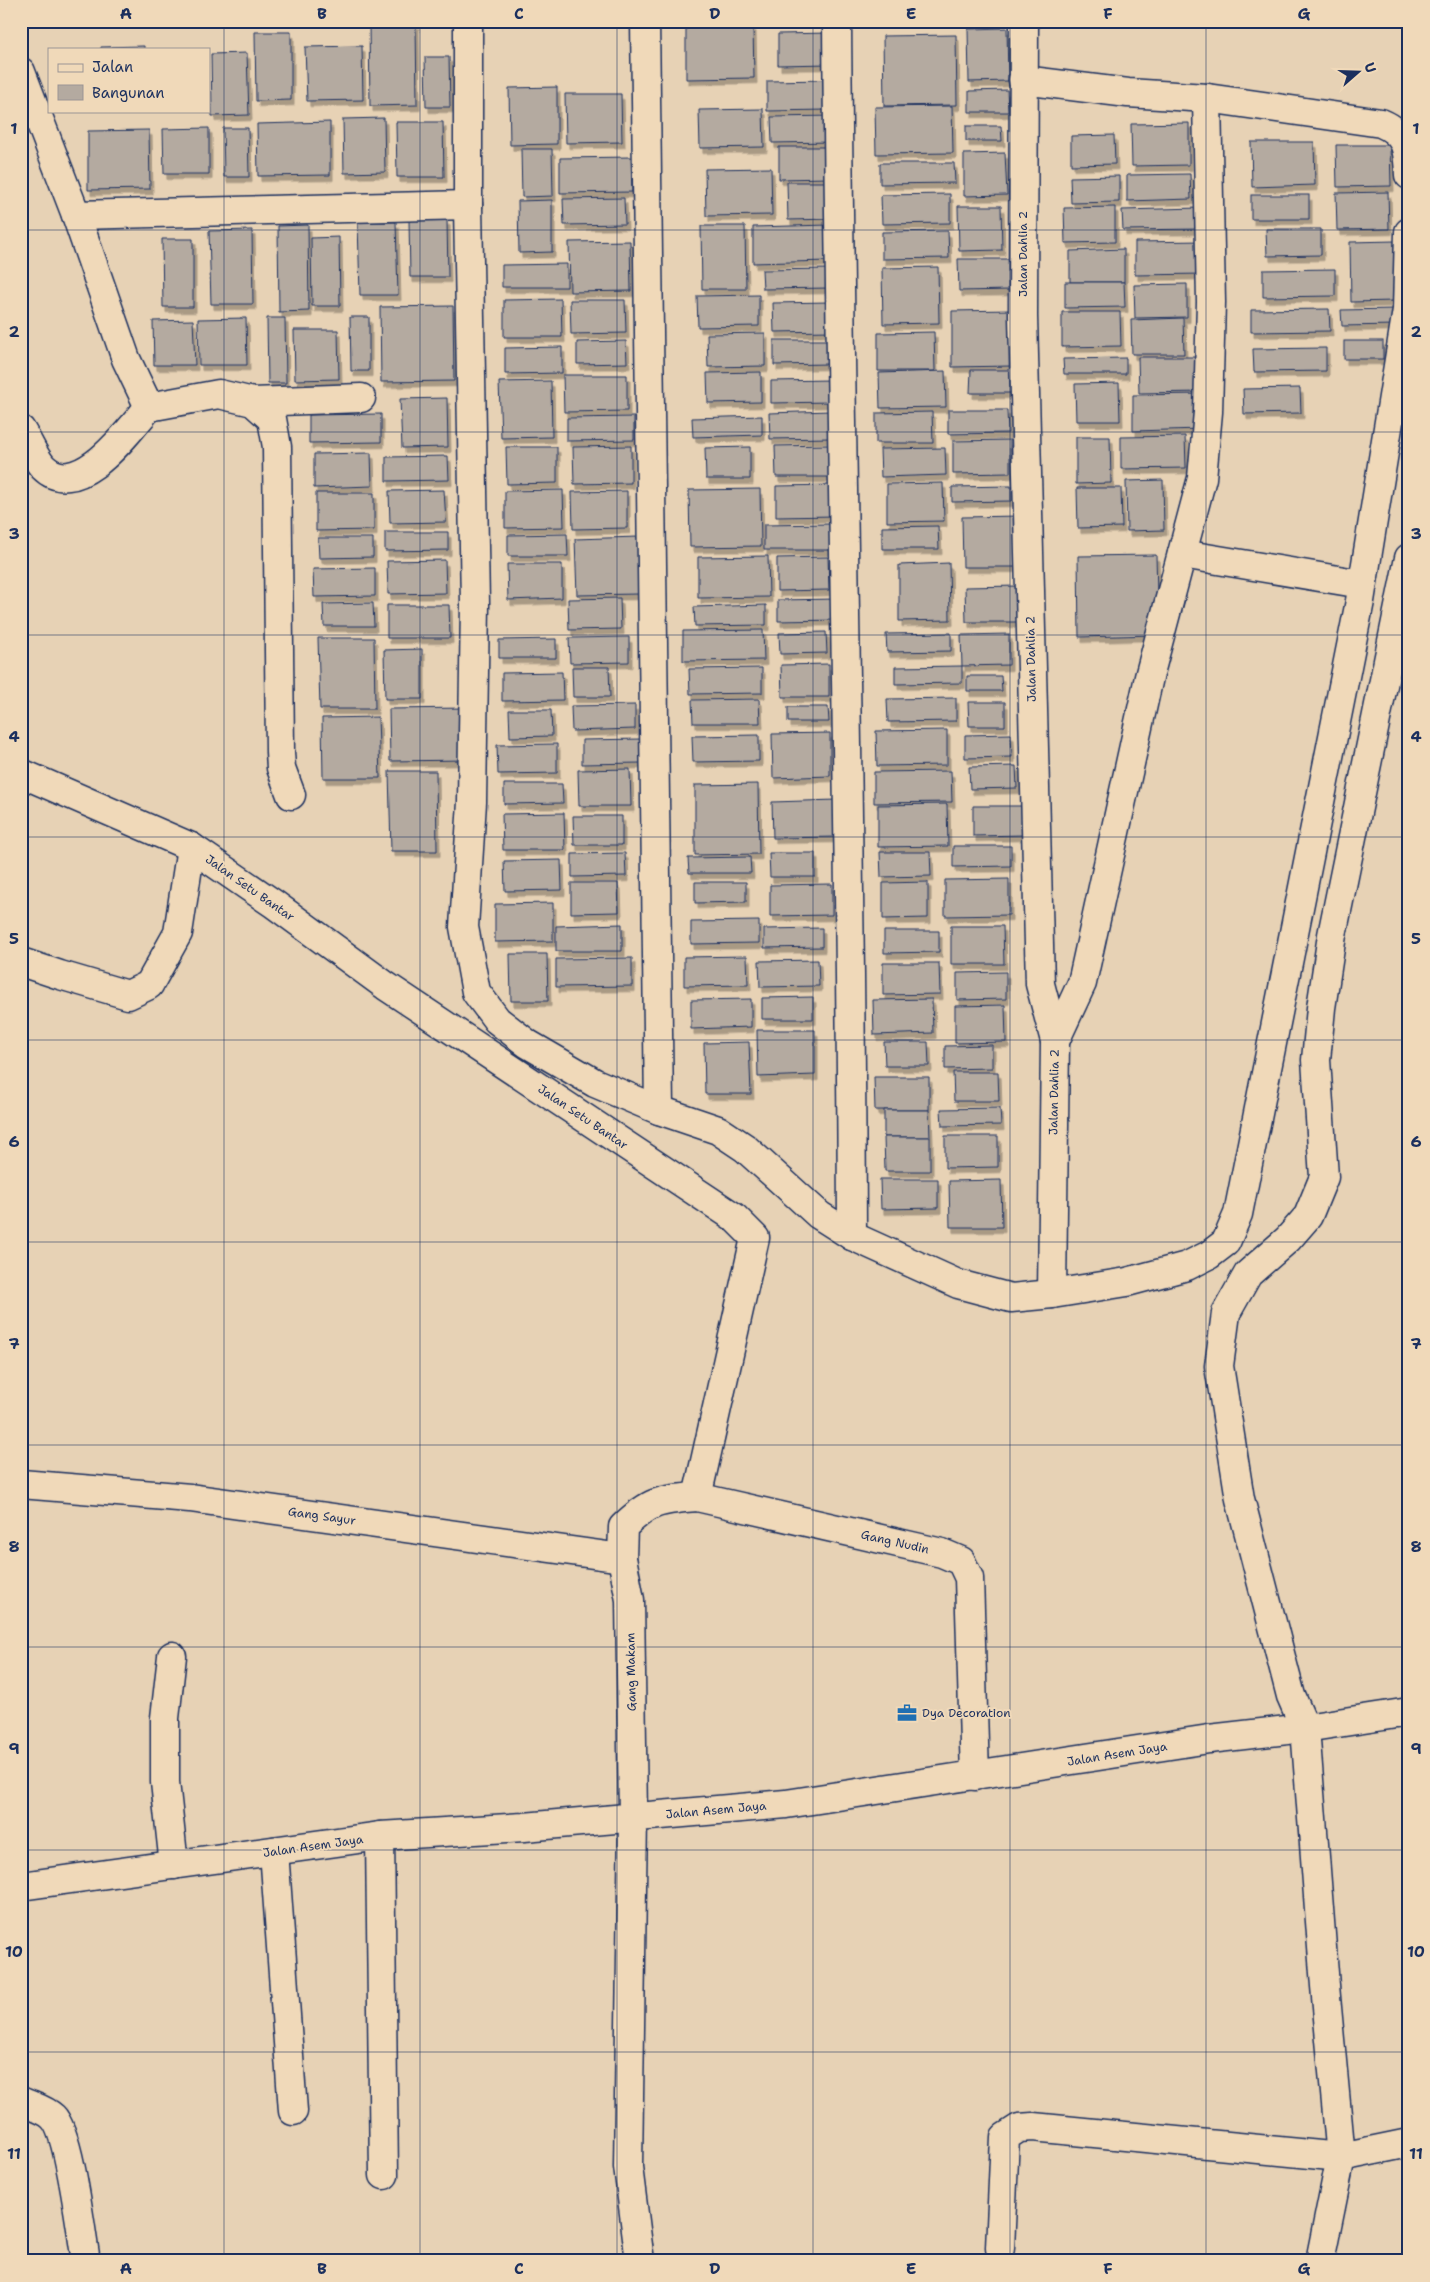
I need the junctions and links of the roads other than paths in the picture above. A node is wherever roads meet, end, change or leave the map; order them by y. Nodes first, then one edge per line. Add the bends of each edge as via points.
1 (468, 21) edge
2 (645, 21) edge
3 (837, 21) edge
4 (1024, 21) edge
5 (21, 72) edge
6 (1023, 80) junction
7 (1207, 98) junction
8 (1409, 175) edge
9 (468, 205) junction
10 (76, 215) junction
11 (1409, 232) edge
12 (361, 398) dead end
13 (253, 402) junction
14 (149, 407) junction
15 (21, 430) edge
16 (1182, 554) junction
17 (1409, 558) edge
18 (1362, 584) junction
19 (21, 773) edge
20 (290, 795) dead end
21 (191, 847) junction
22 (21, 962) edge
23 (1055, 1041) junction
24 (659, 1110) junction
25 (852, 1236) junction
26 (1052, 1294) junction
27 (21, 1484) edge
28 (697, 1498) junction
29 (623, 1527) joint
30 (622, 1558) junction
31 (172, 1656) dead end
32 (1409, 1712) edge
33 (1304, 1728) junction
34 (975, 1776) junction
35 (633, 1817) junction
36 (380, 1836) junction
37 (274, 1851) junction
38 (174, 1865) junction
39 (21, 1886) edge
40 (21, 2101) edge
41 (294, 2111) dead end
42 (1409, 2143) edge
43 (1341, 2157) junction
44 (384, 2175) dead end
45 (1000, 2248) dead end
46 (86, 2261) edge
47 (640, 2261) edge
48 (1320, 2261) edge

1 - 9 street
2 - 24 street
3 - 25 street
4 - 6 street, Jalan Dahlia 2
5 - 10 street
6 - 7 street via 1128,93
6 - 23 street, Jalan Dahlia 2 via 1023,316 1040,984
7 - 8 street via 1381,123 1396,129 1404,142
7 - 16 street via 1211,302 1208,412 1202,478
9 - 10 street
9 - 24 street via 475,604 472,802 464,927 469,961 476,992 497,1020 528,1044 594,1083
10 - 14 street via 126,359
11 - 18 street via 1407,310
12 - 13 street
13 - 14 street via 219,394
13 - 20 street via 272,419 277,447 280,752 281,768
14 - 15 street via 120,441 86,472 68,476 52,473 43,467
16 - 18 street
16 - 23 street via 1149,677 1082,983
17 - 33 street via 1332,935 1316,1060 1324,1177 1308,1216 1288,1239 1248,1274 1226,1313 1219,1366 1240,1499 1292,1696
18 - 26 street via 1238,1214 1226,1242 1187,1266 1127,1282
19 - 21 street
21 - 22 street via 178,933 149,985 128,995
21 - 28 street, Jalan Setu Bantar via 386,986 734,1218 755,1238
23 - 26 street, Jalan Dahlia 2
24 - 25 street via 718,1130 745,1148 819,1215
25 - 26 street via 958,1284 1011,1298
27 - 30 street, Gang Sayur via 190,1498
28 - 29 street, Gang Nudin via 665,1499 641,1510
28 - 34 street, Gang Nudin via 942,1553 961,1561 969,1578
29 - 30 street, Gang Makam
30 - 35 street, Gang Makam via 630,1600
31 - 38 street via 164,1718 165,1782
32 - 33 street, Jalan Asem Jaya
33 - 34 street, Jalan Asem Jaya via 1209,1739
33 - 43 street
34 - 35 street, Jalan Asem Jaya via 786,1804
35 - 36 street, Jalan Asem Jaya
35 - 47 street, Gang Makam via 628,2167
36 - 37 street, Jalan Asem Jaya
36 - 44 street
37 - 38 street, Jalan Asem Jaya
37 - 41 street
38 - 39 street, Jalan Asem Jaya
40 - 46 street via 53,2117 62,2133
42 - 43 street
43 - 45 street via 1019,2128 1005,2137
43 - 48 street

